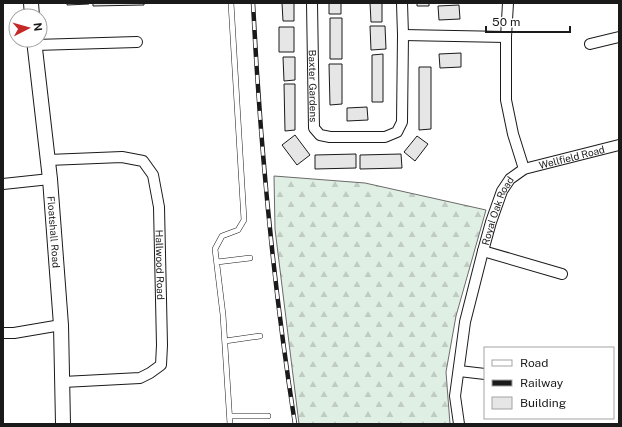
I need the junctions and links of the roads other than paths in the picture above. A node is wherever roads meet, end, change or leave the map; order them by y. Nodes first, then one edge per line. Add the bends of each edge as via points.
1 (231, 3) edge
2 (312, 3) edge
3 (402, 3) edge
4 (508, 3) edge
5 (403, 35) junction
6 (506, 37) junction
7 (619, 37) edge
8 (48, 42) edge
9 (137, 42) dead end
10 (590, 44) dead end
11 (36, 48) edge
12 (619, 145) edge
13 (48, 160) junction
14 (524, 170) junction
15 (50, 179) junction
16 (3, 184) edge
17 (483, 251) junction
18 (250, 258) dead end
19 (217, 262) junction
20 (562, 274) dead end
21 (62, 325) junction
22 (3, 333) edge
23 (260, 336) dead end
24 (225, 342) junction
25 (459, 371) junction
26 (484, 374) edge
27 (63, 382) junction
28 (230, 416) junction
29 (268, 416) dead end
30 (63, 424) edge
31 (230, 424) edge
32 (459, 424) edge

1 - 19 lane via 244,220 238,230 222,236 215,249
2 - 5 street, Baxter Gardens via 314,128 320,135 385,137 397,132 402,122
3 - 5 street, Baxter Gardens
4 - 6 street, Royal Oak Road
5 - 6 street
6 - 14 street, Royal Oak Road via 506,100
7 - 10 street
8 - 9 street
11 - 13 street, Floatshall Road
12 - 14 street, Wellfield Road
13 - 15 street, Floatshall Road
13 - 27 street, Hallwood Road via 122,157 143,161 153,176 159,207 161,365 140,378
14 - 17 street, Royal Oak Road via 510,179 502,191
15 - 16 street
15 - 21 street, Floatshall Road
17 - 20 street
17 - 25 street, Royal Oak Road via 465,322
18 - 19 lane
19 - 24 lane
21 - 22 street
21 - 27 street, Floatshall Road
23 - 24 lane
24 - 28 lane
25 - 26 street
25 - 32 street, Royal Oak Road via 455,396
27 - 30 street, Floatshall Road
28 - 29 lane
28 - 31 lane

